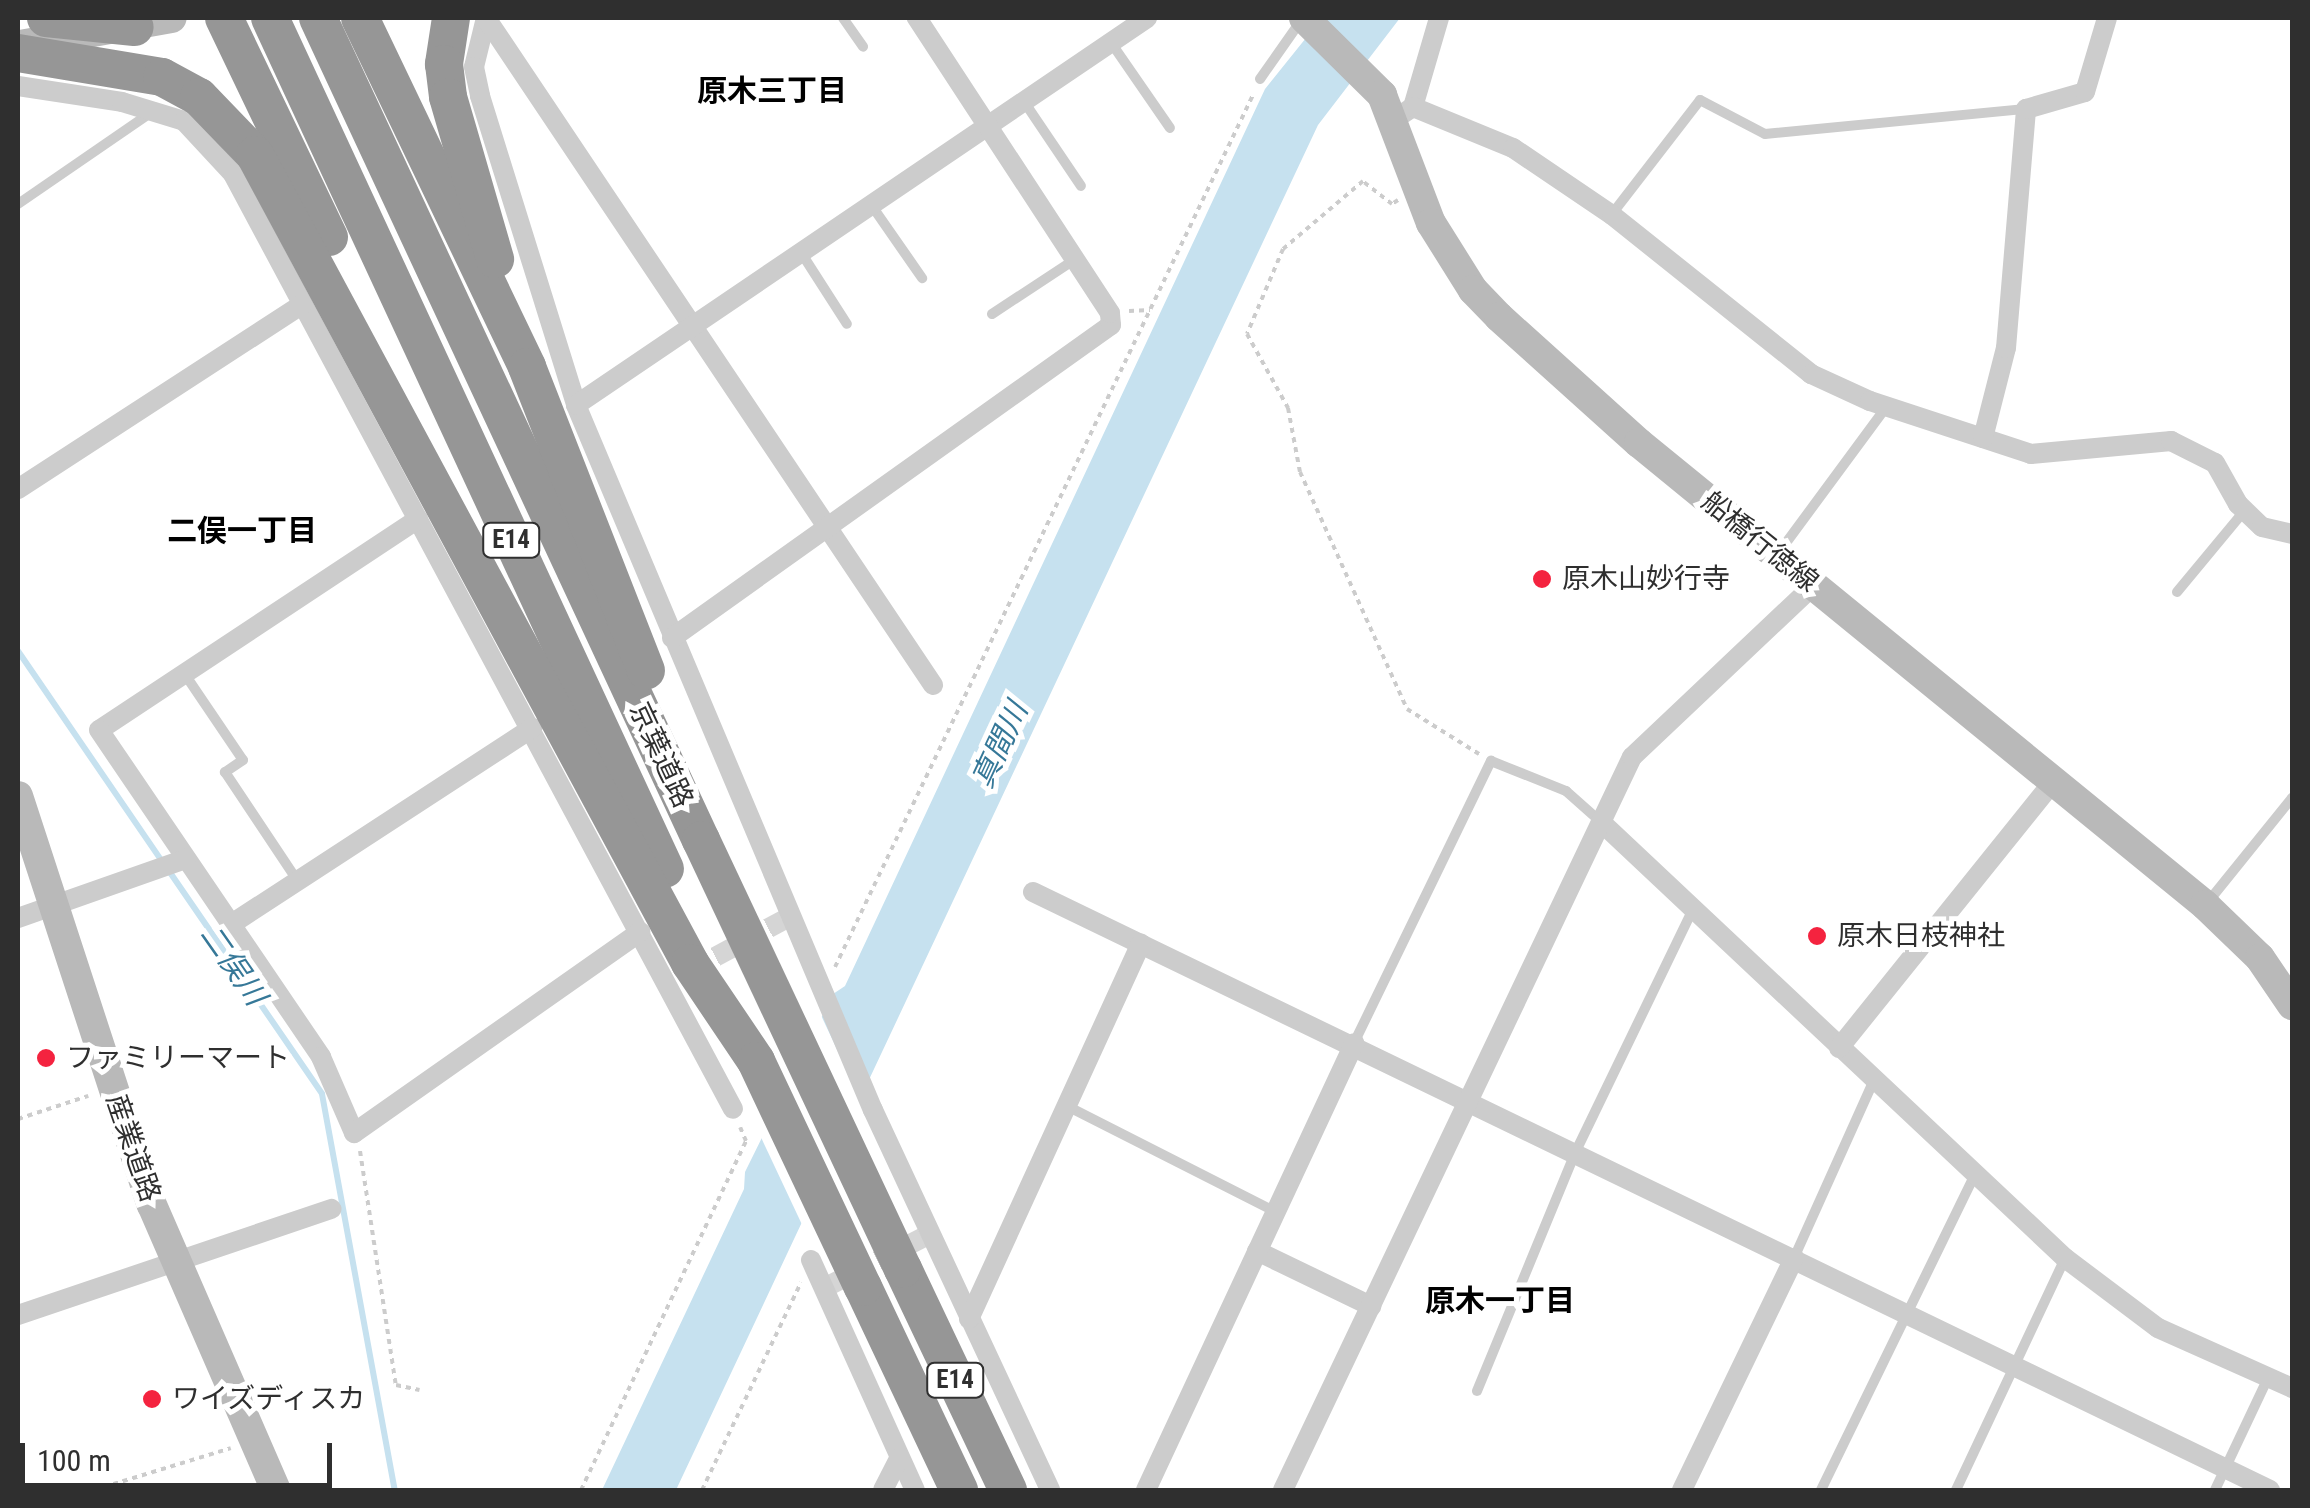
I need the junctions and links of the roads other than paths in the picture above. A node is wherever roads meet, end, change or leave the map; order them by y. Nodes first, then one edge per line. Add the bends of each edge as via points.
1 (172, 18) edge
2 (224, 18) edge
3 (270, 18) edge
4 (318, 18) edge
5 (360, 18) edge
6 (451, 18) edge
7 (486, 18) edge
8 (843, 18) edge
9 (917, 18) edge
10 (1147, 18) edge
11 (1439, 18) edge
12 (2107, 18) edge
13 (1306, 19) edge
14 (135, 27) joint
15 (57, 28) edge
16 (18, 30) edge
17 (1112, 44) junction
18 (18, 45) edge
19 (863, 47) dead end
20 (18, 54) edge
21 (1260, 79) road end
22 (18, 86) edge
23 (1025, 103) junction
24 (2026, 109) junction
25 (153, 112) junction
26 (1404, 113) junction
27 (990, 127) junction
28 (1170, 128) dead end
29 (1081, 186) dead end
30 (18, 204) edge
31 (872, 206) junction
32 (1612, 215) junction
33 (802, 254) junction
34 (1075, 259) junction
35 (922, 278) dead end
36 (302, 305) junction
37 (992, 314) dead end
38 (847, 324) dead end
39 (692, 328) junction
40 (527, 368) junction
41 (576, 404) junction
42 (1886, 406) junction
43 (1983, 438) junction
44 (18, 490) edge
45 (2245, 510) junction
46 (418, 519) junction
47 (826, 527) junction
48 (2292, 534) edge
49 (1776, 555) junction
50 (1814, 586) junction
51 (2177, 592) dead end
52 (501, 612) junction
53 (672, 638) junction
54 (184, 673) junction
55 (933, 685) dead end
56 (532, 728) junction
57 (2054, 782) junction
58 (18, 796) edge
59 (2292, 798) edge
60 (1601, 822) junction
61 (701, 840) junction
62 (186, 860) junction
63 (297, 880) junction
64 (1033, 892) dead end
65 (54, 906) junction
66 (2205, 906) junction
67 (1692, 909) junction
68 (18, 918) edge
69 (230, 926) junction
70 (640, 932) junction
71 (1141, 942) junction
72 (2292, 1005) edge
73 (1354, 1043) junction
74 (1839, 1048) junction
75 (756, 1061) junction
76 (1874, 1080) junction
77 (1469, 1099) junction
78 (1067, 1106) junction
79 (733, 1108) road end
80 (1576, 1151) junction
81 (1976, 1171) junction
82 (332, 1209) dead end
83 (1276, 1212) junction
84 (1257, 1252) junction
85 (1794, 1258) junction
86 (2065, 1258) junction
87 (811, 1260) road end
88 (176, 1262) junction
89 (1371, 1306) junction
90 (1907, 1313) junction
91 (18, 1315) edge
92 (968, 1319) junction
93 (2014, 1366) junction
94 (2269, 1377) junction
95 (2292, 1388) edge
96 (1477, 1391) dead end
97 (899, 1458) junction
98 (2226, 1468) junction
99 (276, 1490) edge
100 (882, 1490) edge
101 (915, 1490) edge
102 (959, 1490) edge
103 (1008, 1490) edge
104 (1050, 1490) edge
105 (1146, 1490) edge
106 (1283, 1490) edge
107 (1682, 1490) edge
108 (1821, 1490) edge
109 (1956, 1490) edge
110 (2215, 1490) edge
111 (2270, 1490) edge

1 - 14 main road
2 - 52 highway
3 - 75 highway, 京葉道路 / E14
4 - 61 highway, 京葉道路 / E14
5 - 40 highway
6 - 40 highway via 444,64 448,97
7 - 39 street
7 - 41 street via 474,68 480,96
8 - 19 lane
9 - 27 street
10 - 17 street
11 - 26 street
12 - 24 street via 2084,92
13 - 21 lane
13 - 26 main road, 船橋行徳線
14 - 15 highway
15 - 16 highway
15 - 18 main road
17 - 23 street
17 - 28 lane
20 - 52 highway via 162,77 229,122 294,221
22 - 25 street
23 - 27 street
23 - 29 lane
24 - 32 lane via 1766,134 1700,100
24 - 43 street via 2006,348
25 - 30 lane
25 - 36 street via 184,121 233,174
26 - 32 street via 1513,148
26 - 49 main road, 船橋行徳線 via 1418,188 1472,290 1589,400
27 - 31 street
27 - 34 street
31 - 33 street
31 - 35 lane
32 - 42 street via 1811,374
33 - 38 lane
33 - 39 street
34 - 37 lane
34 - 47 street via 1111,325
36 - 44 street
36 - 46 street
39 - 41 street
39 - 47 street
40 - 61 highway via 678,752
41 - 53 street
42 - 43 street
42 - 49 lane
43 - 45 street via 2031,454 2171,441 2215,462
45 - 48 street via 2262,527
45 - 51 lane
46 - 54 street
46 - 56 street
47 - 53 street
47 - 55 street
49 - 50 main road, 船橋行徳線
50 - 57 main road, 船橋行徳線
50 - 60 street via 1632,757
52 - 75 highway via 690,963
53 - 92 street
54 - 62 street via 99,730
54 - 63 lane via 243,760 225,772
56 - 63 street
56 - 70 street
57 - 66 main road, 船橋行徳線
57 - 74 street
58 - 65 main road, 産業道路
59 - 66 lane
60 - 67 street
60 - 73 lane via 1566,791 1491,761
60 - 77 street
61 - 103 highway, 京葉道路 / E14, bridge
62 - 65 street
62 - 69 street
63 - 69 street
64 - 71 street
65 - 68 street
65 - 88 main road, 産業道路
66 - 72 main road, 船橋行徳線 via 2260,958
67 - 74 street
67 - 80 lane
69 - 70 street via 321,1057 354,1132
70 - 79 street
71 - 73 street
71 - 78 street
73 - 77 street
73 - 83 street
74 - 76 street
75 - 102 highway, 京葉道路 / E14, bridge
76 - 81 street
76 - 85 lane
77 - 80 street
77 - 89 street
78 - 83 lane
78 - 92 street
80 - 85 street
80 - 96 lane
81 - 86 street
81 - 90 lane
82 - 88 street
83 - 84 street
84 - 89 street
84 - 105 street
85 - 90 street
85 - 107 street
86 - 93 lane
86 - 94 street via 2158,1328
87 - 97 street
88 - 91 street
88 - 99 main road, 産業道路
89 - 106 street
90 - 93 street
90 - 108 lane
92 - 104 street
93 - 98 street
93 - 109 lane
94 - 95 street
94 - 98 lane
97 - 100 street
97 - 101 street
98 - 110 lane
98 - 111 street

